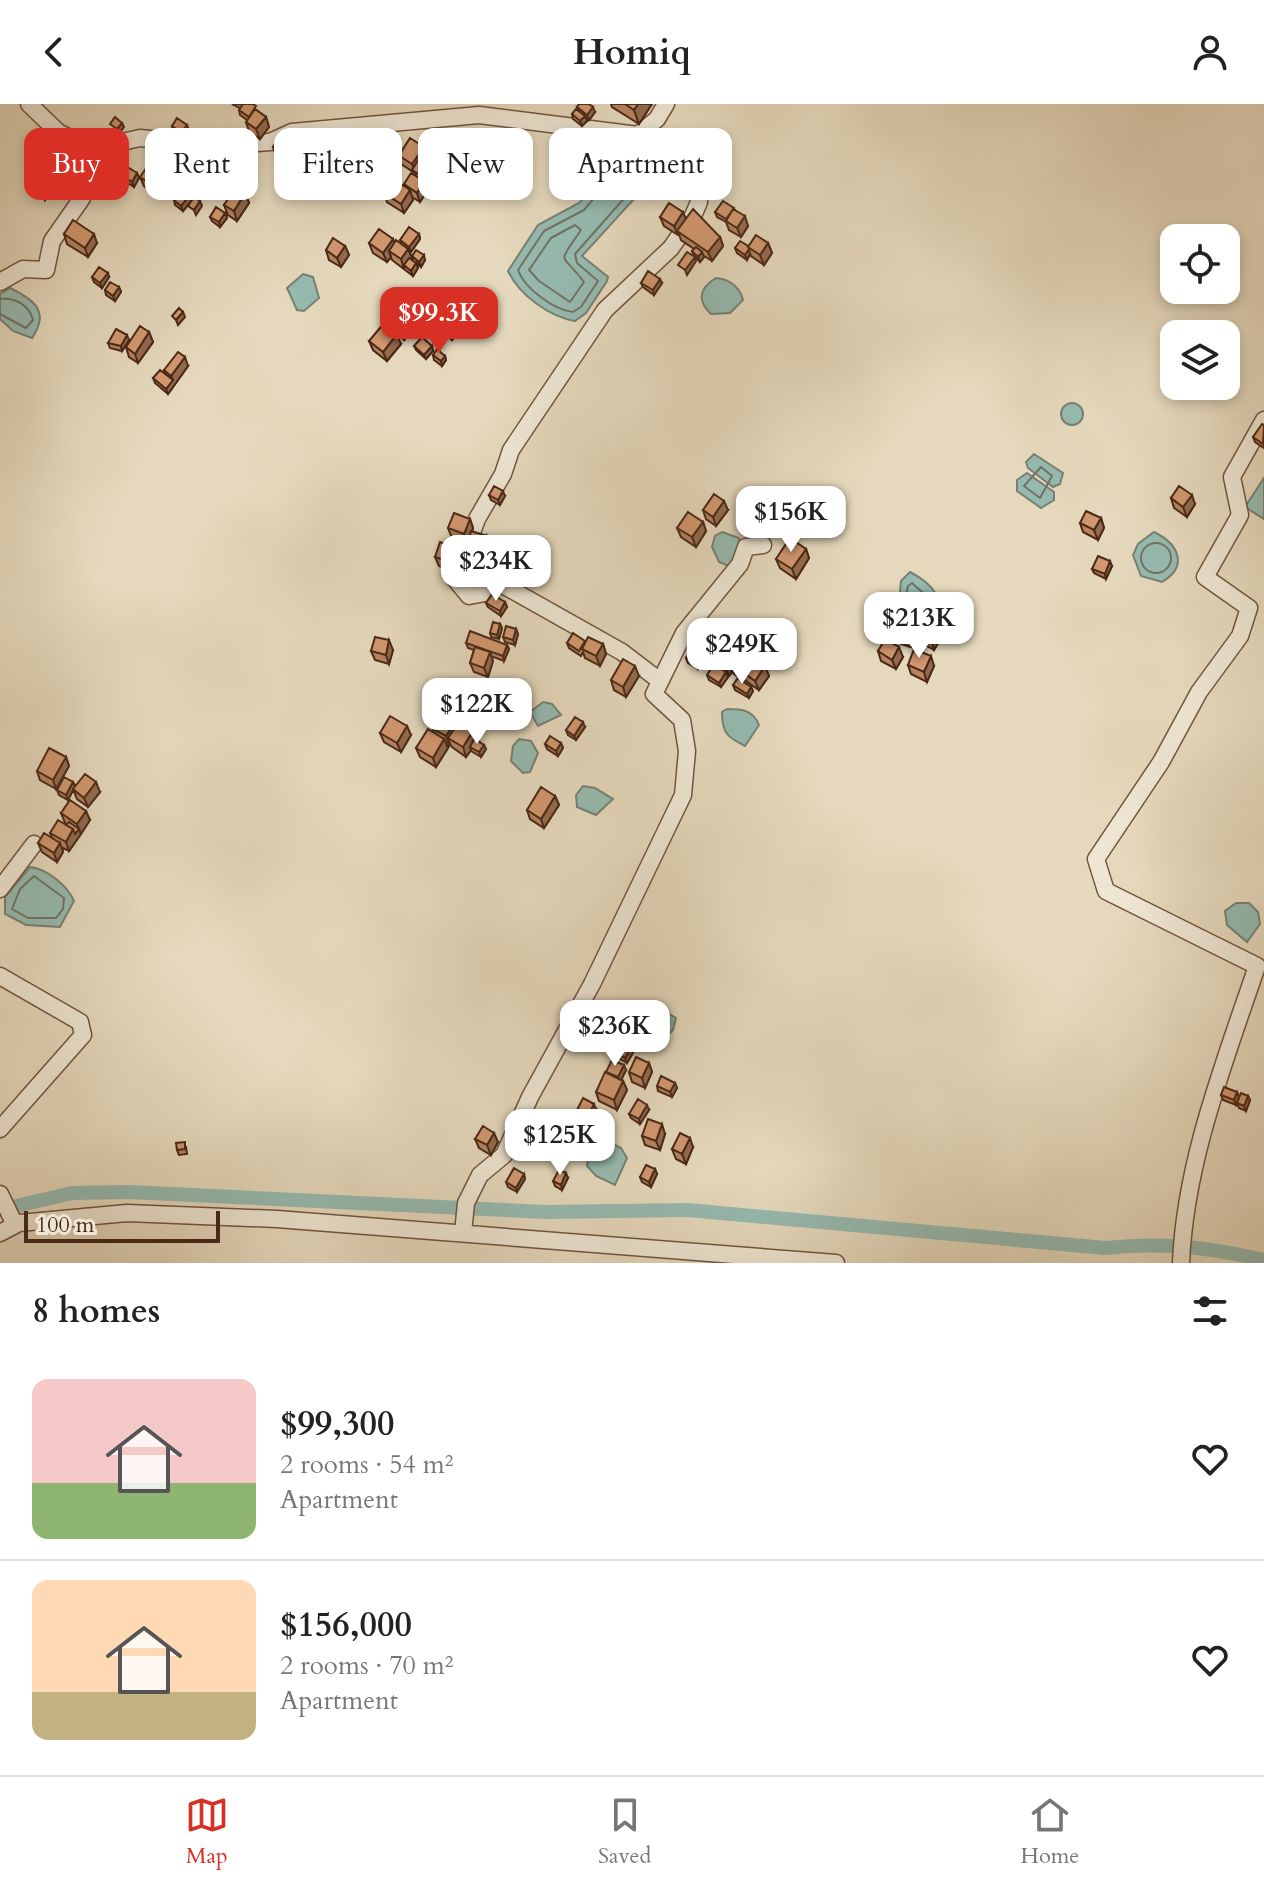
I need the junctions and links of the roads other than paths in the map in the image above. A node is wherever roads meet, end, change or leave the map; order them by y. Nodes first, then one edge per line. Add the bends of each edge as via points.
1 (29, 104) edge
2 (666, 104) edge
3 (54, 128) edge
4 (576, 128) edge
5 (646, 128) edge
6 (129, 140) edge
7 (81, 200) edge
8 (697, 200) edge
9 (0, 282) edge
10 (1264, 420) edge
11 (763, 545) dead end
12 (660, 681) junction
13 (34, 844) dead end
14 (0, 889) edge
15 (0, 976) edge
16 (0, 1129) edge
17 (2, 1197) edge
18 (9, 1225) edge
19 (462, 1230) junction
20 (825, 1263) edge
21 (1181, 1263) edge

1 - 3 street
2 - 5 street
4 - 6 street via 462,115 292,132 270,142 219,146
7 - 9 street via 52,241 46,270 23,269
8 - 12 street via 696,210 671,248 605,310 511,450 455,579 469,596 501,584 622,652
10 - 21 street via 1232,477 1240,515 1205,577 1249,608 1240,636 1199,692 1161,762 1096,859 1106,891 1257,966 1215,1093 1184,1218
11 - 12 street via 746,547 740,564 684,633
12 - 19 street via 654,694 682,720 687,751 683,795 504,1155 480,1175 466,1203
13 - 14 street
15 - 16 street via 80,1022 83,1035
17 - 18 street
18 - 19 street via 127,1213
19 - 20 street

